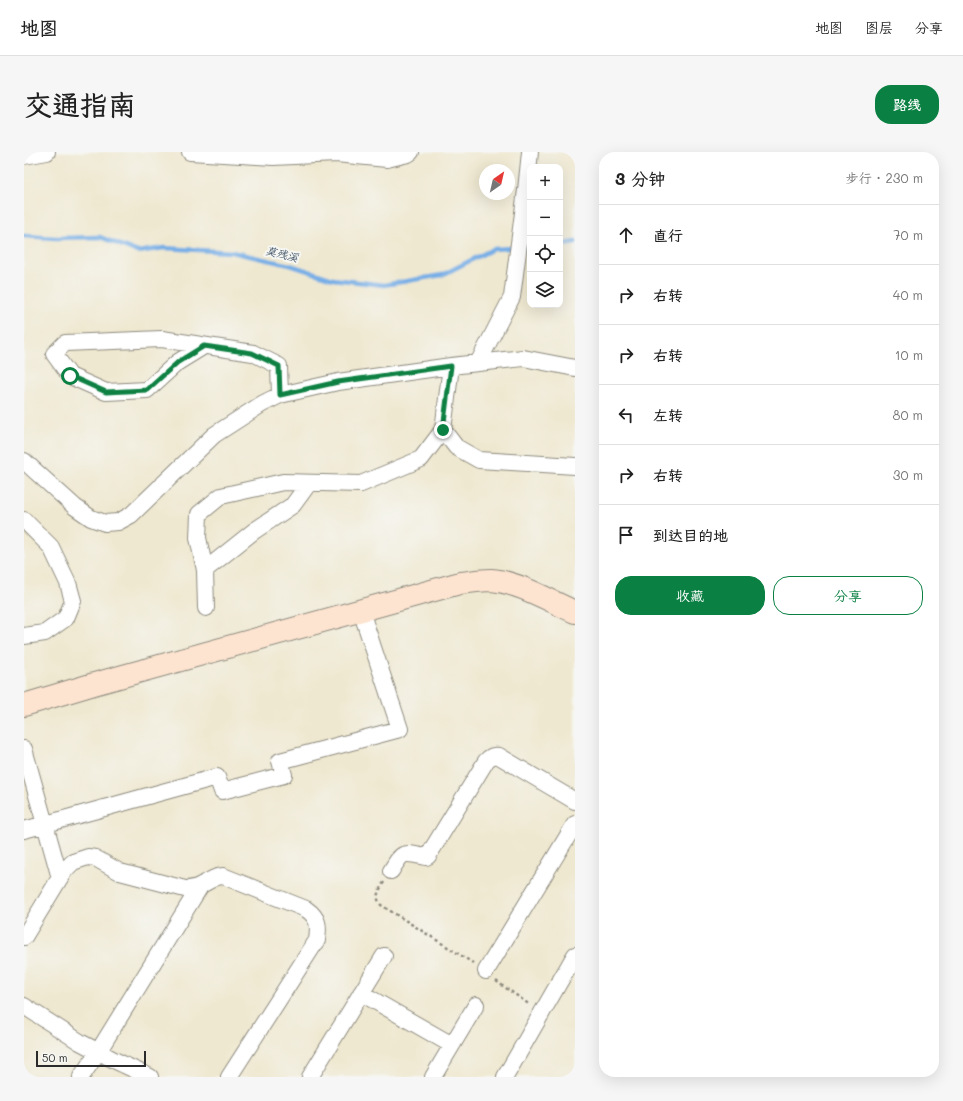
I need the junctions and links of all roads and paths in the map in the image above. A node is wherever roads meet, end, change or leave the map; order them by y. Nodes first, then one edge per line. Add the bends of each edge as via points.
1 (47, 152) edge
2 (190, 152) edge
3 (411, 152) edge
4 (530, 152) edge
5 (24, 156) edge
6 (204, 346) junction
7 (478, 363) junction
8 (451, 366) junction
9 (575, 368) edge
10 (280, 395) junction
11 (443, 430) junction
12 (24, 461) edge
13 (575, 466) edge
14 (309, 483) junction
15 (24, 520) edge
16 (205, 570) junction
17 (206, 608) dead end
18 (361, 611) junction
19 (575, 612) edge
20 (24, 636) edge
21 (24, 705) edge
22 (24, 749) edge
23 (575, 801) edge
24 (45, 824) junction
25 (575, 824) edge
26 (24, 830) edge
27 (390, 871) joint
28 (60, 878) junction
29 (201, 885) junction
30 (24, 937) edge
31 (575, 955) edge
32 (384, 956) dead end
33 (486, 971) junction
34 (361, 993) junction
35 (476, 1005) dead end
36 (24, 1006) edge
37 (542, 1013) junction
38 (452, 1045) junction
39 (98, 1052) junction
40 (81, 1077) edge
41 (150, 1077) edge
42 (229, 1077) edge
43 (310, 1077) edge
44 (433, 1077) edge
45 (504, 1077) edge

1 - 5 street
2 - 3 street via 273,157 336,154 387,159
4 - 7 street via 512,296
6 - 6 street via 162,339 65,342 54,354 70,376 106,392 147,390 178,362
6 - 10 street via 252,353 279,366
7 - 8 street
7 - 9 street via 523,358
8 - 10 street via 338,382
8 - 11 street
10 - 12 street via 214,435 131,515 118,522 105,523 90,518
11 - 13 street via 456,447 479,460
11 - 14 street via 421,459 361,484
14 - 16 street via 293,505 254,531
14 - 16 street via 283,482 221,496 198,514 198,538
15 - 20 street via 51,547 68,583 73,601 66,618 44,633
16 - 17 street
18 - 19 street via 460,583 491,580 518,587
18 - 21 street
18 - 24 street via 400,729 280,761 284,775 222,791 217,777
22 - 24 street
23 - 27 street via 499,756 491,756 428,856 402,855
24 - 26 street
24 - 28 street
25 - 33 street
27 - 33 path via 377,895 379,903
28 - 29 street via 70,864 88,857 100,860 120,872 185,889
28 - 30 street
29 - 39 street
29 - 42 street via 223,876 306,909 314,915 318,928 313,948
31 - 37 street
32 - 34 street
33 - 37 path via 497,982
34 - 38 street
34 - 43 street
35 - 38 street
36 - 39 street
37 - 45 street
38 - 44 street
39 - 40 street
39 - 41 street

